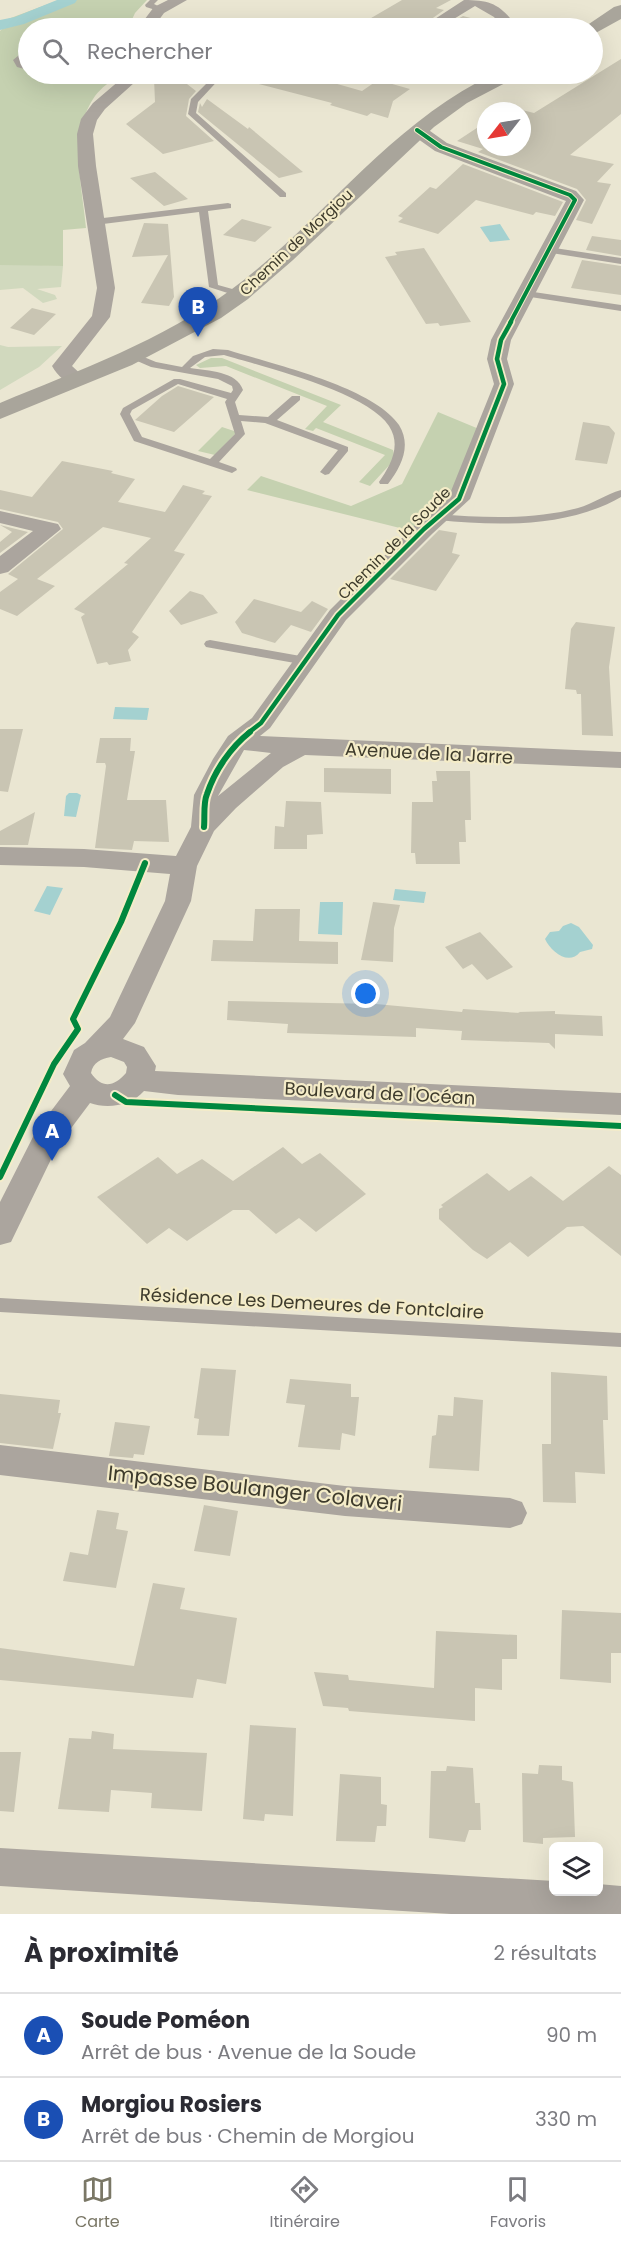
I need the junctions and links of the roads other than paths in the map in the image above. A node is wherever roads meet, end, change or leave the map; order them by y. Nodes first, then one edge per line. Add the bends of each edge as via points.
1 (180, 0) edge
2 (475, 0) edge
3 (157, 5) edge
4 (621, 11) edge
5 (445, 18) edge
6 (502, 18) edge
7 (603, 22) edge
8 (124, 84) edge
9 (210, 84) edge
10 (489, 84) edge
11 (417, 130) junction
12 (283, 195) dead end
13 (228, 206) dead end
14 (203, 210) junction
15 (95, 222) junction
16 (548, 250) junction
17 (621, 261) edge
18 (240, 294) junction
19 (527, 294) junction
20 (621, 308) edge
21 (131, 355) junction
22 (184, 370) junction
23 (76, 380) junction
24 (233, 397) junction
25 (296, 398) dead end
26 (0, 412) edge
27 (237, 418) junction
28 (270, 421) junction
29 (211, 464) junction
30 (232, 471) dead end
31 (325, 472) dead end
32 (384, 482) dead end
33 (621, 493) edge
34 (0, 518) edge
35 (438, 518) junction
36 (0, 567) edge
37 (210, 644) dead end
38 (306, 662) junction
39 (237, 742) junction
40 (301, 747) junction
41 (621, 760) edge
42 (204, 827) junction
43 (0, 856) edge
44 (184, 866) junction
45 (122, 1023) junction
46 (96, 1049) junction
47 (129, 1050) junction
48 (139, 1080) junction
49 (85, 1089) junction
50 (621, 1104) edge
51 (0, 1233) edge
52 (0, 1305) edge
53 (621, 1340) edge
54 (0, 1460) edge
55 (510, 1513) dead end
56 (0, 1867) edge
57 (621, 1905) edge

1 - 3 street
2 - 5 street
2 - 6 street
4 - 7 street
8 - 15 street via 99,106 89,119 85,134
9 - 12 lane via 194,101 192,114
10 - 11 street, Chemin de Morgiou
11 - 16 street, Chemin de la Soude via 441,147 570,195 575,200
11 - 18 street, Chemin de Morgiou
13 - 14 lane
14 - 15 lane
14 - 18 lane via 214,287
15 - 23 street via 106,288 101,317 62,366
16 - 17 lane
16 - 19 street, Chemin de la Soude
18 - 21 street, Chemin de Morgiou via 205,318
19 - 20 lane
19 - 35 street, Chemin de la Soude via 501,340 497,359 504,384 459,500
21 - 22 lane via 154,365
21 - 23 street, Chemin de Morgiou
22 - 24 lane via 230,379 238,390
22 - 32 lane via 194,358 209,352 225,352 352,395 395,426 400,456
23 - 26 street, Chemin de Morgiou
24 - 27 lane via 230,402
24 - 29 lane via 177,381 125,414 138,439
25 - 28 lane
27 - 28 lane
27 - 29 lane via 240,434
28 - 31 lane via 344,449
29 - 30 lane
33 - 35 lane via 572,513 546,517 500,521
34 - 36 street via 50,529
35 - 38 street, Chemin de la Soude via 338,615
37 - 38 lane
38 - 39 street, Chemin de la Soude via 261,723
39 - 40 street, Avenue de la Jarre
39 - 42 street, Chemin de la Soude via 206,795
40 - 41 street, Avenue de la Jarre
40 - 42 street via 274,761
42 - 44 street
43 - 44 street
44 - 45 street via 178,901
45 - 46 street
45 - 47 street
46 - 47 street via 113,1046
46 - 49 street via 78,1066 76,1074
47 - 48 street via 139,1058
48 - 49 street via 130,1090 115,1095 99,1095
48 - 50 street, Boulevard de l'Océan
49 - 51 street via 56,1123
52 - 53 lane, Résidence Les Demeures de Fontclaire
54 - 55 street, Impasse Boulanger Colaveri via 345,1501
56 - 57 street

